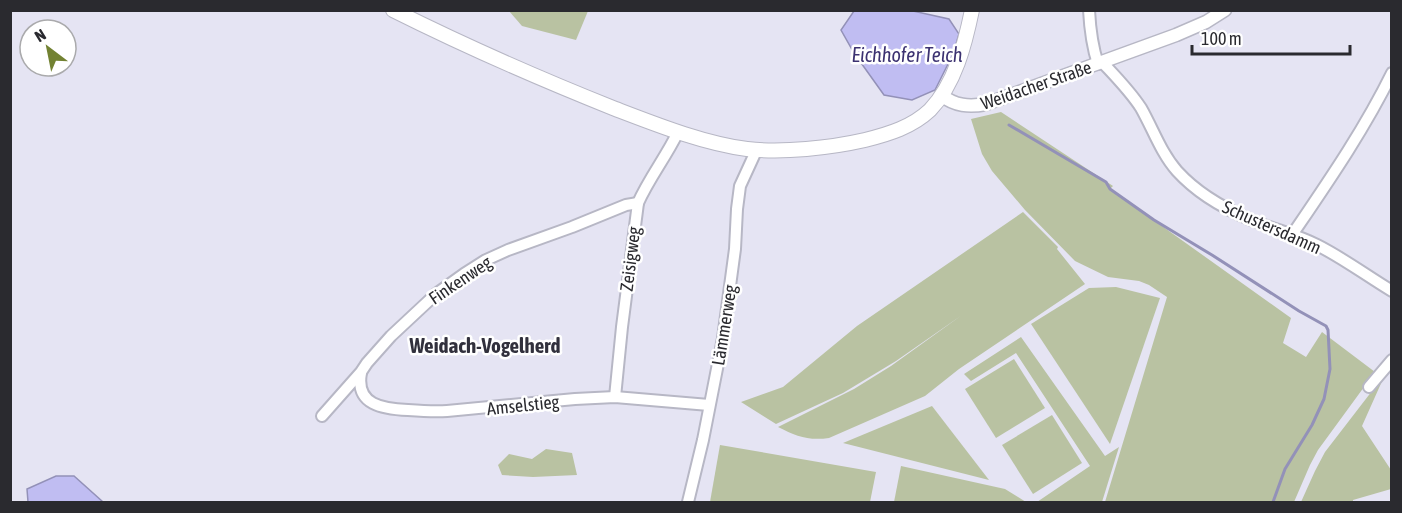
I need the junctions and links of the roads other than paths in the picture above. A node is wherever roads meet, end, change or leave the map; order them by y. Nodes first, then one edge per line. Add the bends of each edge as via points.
1 (393, 10) edge
2 (972, 10) edge
3 (1089, 10) edge
4 (1225, 10) edge
5 (1101, 63) junction
6 (1392, 73) edge
7 (941, 95) junction
8 (678, 132) junction
9 (757, 149) junction
10 (638, 203) junction
11 (1292, 235) junction
12 (1392, 291) edge
13 (1392, 360) edge
14 (361, 372) junction
15 (1370, 387) dead end
16 (615, 397) junction
17 (709, 405) junction
18 (322, 416) dead end
19 (688, 502) edge

1 - 8 main road via 508,65
2 - 7 main road via 956,67
3 - 5 street via 1092,47
4 - 5 street, Weidacher Straße via 1176,35
5 - 7 street, Weidacher Straße via 986,104 959,105
5 - 11 street, Schustersdamm via 1141,109 1165,156 1199,191 1250,220
6 - 11 street via 1343,160
7 - 9 main road via 917,120 878,136 827,147
8 - 9 main road
8 - 10 street, Zeisigweg
9 - 17 street, Lämmerweg via 740,186 730,290
10 - 14 street, Finkenweg via 486,260 413,314
10 - 16 street, Zeisigweg
11 - 12 street, Schustersdamm via 1317,245
13 - 15 street
14 - 16 street, Amselstieg via 359,382 365,396 372,403 392,409 447,411
14 - 18 street, Finkenweg
16 - 17 street, Amselstieg
17 - 19 street, Lämmerweg

